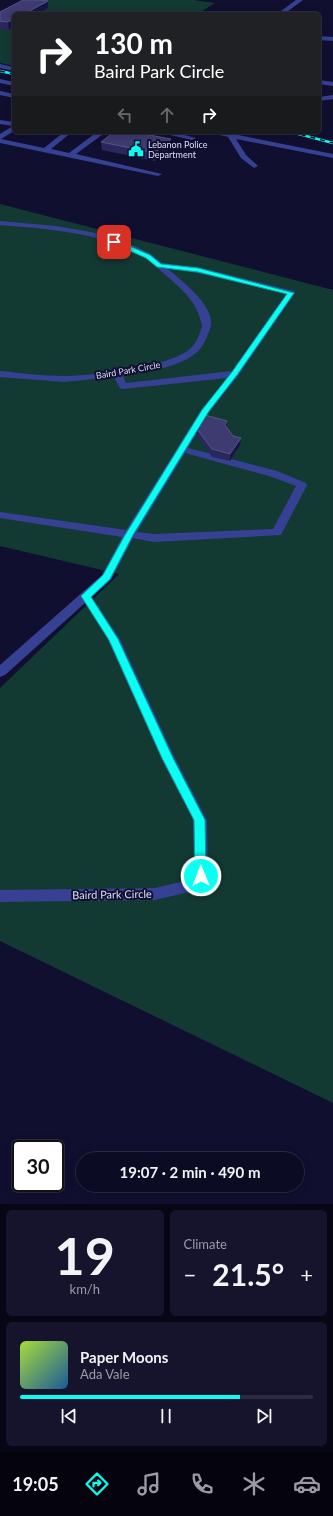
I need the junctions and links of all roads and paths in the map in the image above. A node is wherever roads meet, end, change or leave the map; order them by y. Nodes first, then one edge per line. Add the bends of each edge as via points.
1 (300, 0) edge
2 (283, 12) edge
3 (321, 38) edge
4 (333, 39) edge
5 (0, 66) edge
6 (12, 69) edge
7 (0, 81) edge
8 (321, 82) edge
9 (12, 84) edge
10 (333, 84) edge
11 (0, 93) edge
12 (12, 96) edge
13 (333, 97) edge
14 (321, 99) edge
15 (0, 122) edge
16 (12, 124) edge
17 (12, 129) edge
18 (65, 134) edge
19 (99, 134) edge
20 (171, 134) edge
21 (222, 134) edge
22 (231, 136) junction
23 (0, 137) edge
24 (192, 138) dead end
25 (0, 141) edge
26 (45, 150) junction
27 (71, 156) junction
28 (333, 156) edge
29 (254, 166) dead end
30 (158, 174) dead end
31 (0, 223) edge
32 (159, 266) junction
33 (117, 373) junction
34 (0, 374) edge
35 (235, 374) junction
36 (182, 449) junction
37 (0, 515) edge
38 (129, 535) junction
39 (86, 596) junction
40 (0, 672) edge
41 (0, 896) edge

1 - 2 street
3 - 4 street
5 - 6 street
7 - 9 street
8 - 10 street
11 - 12 street
13 - 14 street
15 - 16 street
17 - 23 street
18 - 26 street
19 - 27 street
20 - 24 street
21 - 22 street
22 - 28 street
22 - 29 street via 236,147
25 - 26 street
26 - 27 street
27 - 30 street
31 - 32 street, Baird Park Circle via 61,228 92,235 125,245 148,256
32 - 33 street, Baird Park Circle via 188,289 199,302 205,312 207,326 203,338 193,351 177,360 155,367
32 - 35 street via 198,270 291,293
33 - 34 street, Baird Park Circle via 66,379
33 - 35 street via 123,386
35 - 36 street via 206,410
36 - 38 street
36 - 38 street via 261,469 302,485 277,532 154,538
37 - 38 street
38 - 39 street via 107,577
39 - 40 street
39 - 41 street, Baird Park Circle via 114,639 168,758 200,820 201,876 189,886 154,894

